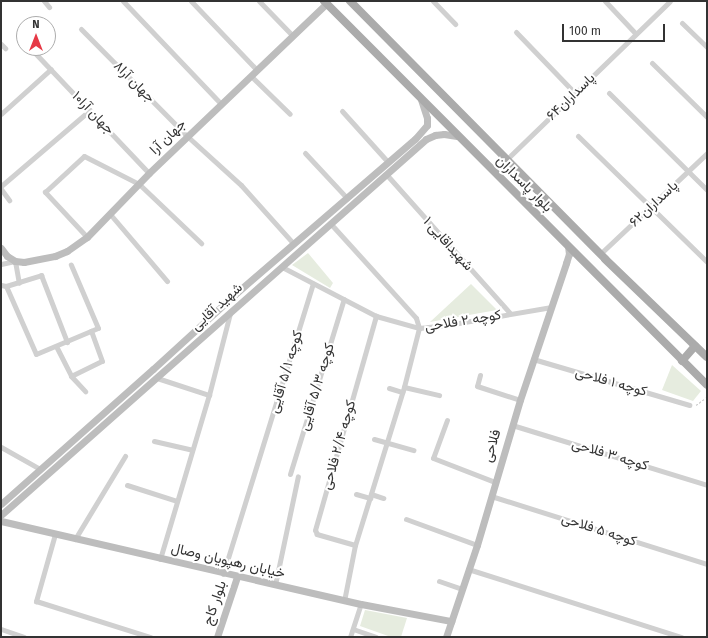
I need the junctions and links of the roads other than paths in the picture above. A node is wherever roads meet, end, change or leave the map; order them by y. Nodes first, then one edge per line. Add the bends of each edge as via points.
1 (44, 1) edge
2 (123, 1) edge
3 (191, 1) edge
4 (259, 1) edge
5 (350, 1) edge
6 (433, 1) edge
7 (605, 1) edge
8 (670, 1) edge
9 (325, 2) edge
10 (49, 7) dead end
11 (682, 23) dead end
12 (455, 24) dead end
13 (81, 29) dead end
14 (516, 32) dead end
15 (636, 34) junction
16 (292, 35) junction
17 (707, 47) edge
18 (38, 56) edge
19 (652, 64) dead end
20 (51, 69) junction
21 (257, 70) junction
22 (251, 76) junction
23 (575, 93) junction
24 (609, 93) dead end
25 (421, 99) junction
26 (221, 104) junction
27 (90, 110) junction
28 (342, 111) dead end
29 (1, 114) edge
30 (290, 114) dead end
31 (707, 117) edge
32 (425, 129) junction
33 (187, 136) junction
34 (457, 136) junction
35 (578, 136) dead end
36 (431, 137) junction
37 (305, 153) dead end
38 (707, 153) edge
39 (506, 160) junction
40 (390, 165) junction
41 (688, 171) junction
42 (149, 173) junction
43 (386, 174) junction
44 (139, 184) junction
45 (1, 186) edge
46 (1, 189) edge
47 (707, 190) edge
48 (347, 198) junction
49 (9, 200) dead end
50 (651, 207) junction
51 (110, 214) junction
52 (330, 223) junction
53 (87, 237) junction
54 (202, 243) dead end
55 (294, 244) junction
56 (568, 246) junction
57 (1, 248) edge
58 (600, 254) junction
59 (15, 261) junction
60 (584, 262) junction
61 (707, 262) edge
62 (566, 263) junction
63 (1, 264) edge
64 (71, 265) dead end
65 (282, 267) junction
66 (167, 281) dead end
67 (19, 282) junction
68 (313, 284) junction
69 (4, 286) edge
70 (344, 299) junction
71 (551, 307) junction
72 (230, 313) junction
73 (510, 313) junction
74 (376, 316) junction
75 (419, 328) junction
76 (91, 330) junction
77 (66, 342) junction
78 (56, 346) junction
79 (695, 346) junction
80 (707, 357) edge
81 (533, 359) junction
82 (682, 361) junction
83 (480, 375) dead end
84 (71, 376) junction
85 (156, 378) junction
86 (707, 385) edge
87 (404, 387) junction
88 (389, 388) dead end
89 (85, 391) dead end
90 (402, 392) junction
91 (209, 395) junction
92 (438, 395) dead end
93 (520, 400) junction
94 (689, 405) road end
95 (106, 411) junction
96 (111, 417) junction
97 (447, 420) dead end
98 (512, 425) junction
99 (374, 439) dead end
100 (154, 441) dead end
101 (386, 443) junction
102 (1, 447) edge
103 (192, 450) junction
104 (413, 450) dead end
105 (124, 456) dead end
106 (40, 469) junction
107 (290, 474) dead end
108 (298, 476) dead end
109 (495, 482) junction
110 (127, 485) dead end
111 (707, 485) edge
112 (356, 494) dead end
113 (371, 496) junction
114 (491, 496) junction
115 (384, 498) dead end
116 (177, 501) junction
117 (1, 504) edge
118 (1, 515) edge
119 (406, 519) dead end
120 (1, 522) edge
121 (55, 534) junction
122 (76, 539) junction
123 (477, 545) junction
124 (355, 546) junction
125 (160, 559) junction
126 (707, 564) edge
127 (468, 569) junction
128 (222, 574) junction
129 (237, 577) junction
130 (439, 581) dead end
131 (275, 585) junction
132 (462, 589) junction
133 (344, 601) junction
134 (360, 604) junction
135 (451, 621) junction
136 (1, 629) edge
137 (353, 629) junction
138 (219, 636) edge
139 (24, 637) edge
140 (150, 637) edge
141 (350, 637) edge
142 (376, 637) edge
143 (446, 637) edge
144 (681, 637) edge

1 - 10 street
2 - 26 street
3 - 21 street
4 - 16 street
5 - 39 main road, بلوار پاسداران
6 - 12 street
7 - 15 street
8 - 15 street, پاسداران۶۴
9 - 16 street, جهان آرا
9 - 25 main road, بلوار پاسداران
11 - 17 street
13 - 33 street, جهان آرا۸
14 - 23 street
15 - 23 street, پاسداران۶۴
16 - 21 street, جهان آرا
18 - 20 street, جهان آرا۱۰
19 - 31 street
20 - 27 street, جهان آرا۱۰
20 - 29 street
21 - 22 street, جهان آرا
22 - 26 street, جهان آرا
22 - 30 street
23 - 39 street, پاسداران۶۴
24 - 41 street
25 - 32 street via 427,118
25 - 34 main road, بلوار پاسداران
26 - 33 street, جهان آرا
27 - 42 street, جهان آرا۱۰
27 - 45 street
28 - 40 street
32 - 36 street via 431,131
32 - 40 street, شهید آقایی
33 - 42 street, جهان آرا
33 - 55 street, جهان آرا۸ via 241,185
34 - 36 street via 444,134
34 - 56 main road, بلوار پاسداران
35 - 50 street
36 - 40 street, شهید آقایی
37 - 48 street
38 - 41 street, پاسداران۶۲
39 - 58 main road, بلوار پاسداران
40 - 43 street, شهید آقایی
40 - 48 street, شهید آقایی
41 - 47 street
41 - 50 street, پاسداران۶۲
42 - 44 street, جهان آرا
43 - 52 street, شهید آقایی
43 - 73 street, ۱ شهیداقایی
44 - 51 street, جهان آرا
44 - 53 street via 84,156 45,192
44 - 54 street
46 - 49 street
48 - 55 street, شهید آقایی
50 - 58 street, پاسداران۶۲
50 - 61 street
51 - 53 street, جهان آرا
51 - 66 street
52 - 65 street, شهید آقایی
52 - 75 street via 416,318
53 - 59 street, جهان آرا via 55,256 24,262
55 - 95 street, شهید آقایی
56 - 60 main road, بلوار پاسداران
56 - 62 street, فلاحی
57 - 59 street
58 - 79 main road, بلوار پاسداران
59 - 63 street, جهان آرا
59 - 67 street
60 - 62 street via 575,260
60 - 82 main road, بلوار پاسداران
62 - 71 street, فلاحی
64 - 76 street via 98,328
65 - 68 street, کوچه ۲ فلاحی
65 - 72 street, شهید آقایی
67 - 69 street
67 - 77 street via 42,276
68 - 70 street, کوچه ۲ فلاحی
68 - 128 street, کوچه ۵/۱ آقایی
69 - 78 street via 36,354
70 - 74 street, کوچه ۲ فلاحی
70 - 107 street, کوچه ۵/۳ آقایی
71 - 73 street, کوچه ۲ فلاحی
71 - 81 street, فلاحی
72 - 85 street, شهید آقایی
72 - 91 street
73 - 75 street, کوچه ۲ فلاحی
74 - 75 street, کوچه ۲ فلاحی
74 - 124 street, کوچه ۲/۴ فلاحی via 315,530 317,534
75 - 87 street
76 - 77 street
76 - 84 street via 102,360
77 - 78 street
78 - 84 street
79 - 80 main road, بلوار پاسداران
79 - 82 main road
81 - 93 street, فلاحی
81 - 94 street, کوچه ۱ فلاحی
82 - 86 main road, بلوار پاسداران
83 - 93 street via 477,386
84 - 89 street
85 - 91 street
85 - 96 street, شهید آقایی
87 - 90 street
87 - 92 street
88 - 90 street
90 - 101 street
91 - 103 street
93 - 98 street, فلاحی
95 - 96 street
95 - 106 street, شهید آقایی
96 - 118 street, شهید آقایی
97 - 109 street via 433,458
98 - 109 street, فلاحی
98 - 111 street, کوچه ۳ فلاحی
99 - 101 street
100 - 103 street
101 - 104 street
101 - 113 street
102 - 106 street
103 - 116 street
105 - 122 street
106 - 117 street, شهید آقایی
108 - 131 street
109 - 114 street, فلاحی
110 - 116 street
112 - 113 street
113 - 115 street
113 - 124 street
114 - 123 street, فلاحی
114 - 126 street, کوچه ۵ فلاحی
116 - 125 street
119 - 123 street
120 - 121 street, خیابان رهپویان وصال
121 - 122 street, خیابان رهپویان وصال
121 - 140 street via 36,601
122 - 125 street, خیابان رهپویان وصال
123 - 127 street, فلاحی
124 - 133 street
125 - 128 street, خیابان رهپویان وصال
127 - 132 street, فلاحی
127 - 144 street
128 - 129 street, خیابان رهپویان وصال
129 - 131 street, خیابان رهپویان وصال
129 - 138 street, بلوار کاج
130 - 132 street
131 - 133 street, خیابان رهپویان وصال
132 - 135 street, فلاحی
133 - 134 street, خیابان رهپویان وصال
134 - 135 street, خیابان رهپویان وصال
134 - 137 street
135 - 143 street, فلاحی
136 - 139 street
137 - 141 street
137 - 142 street

